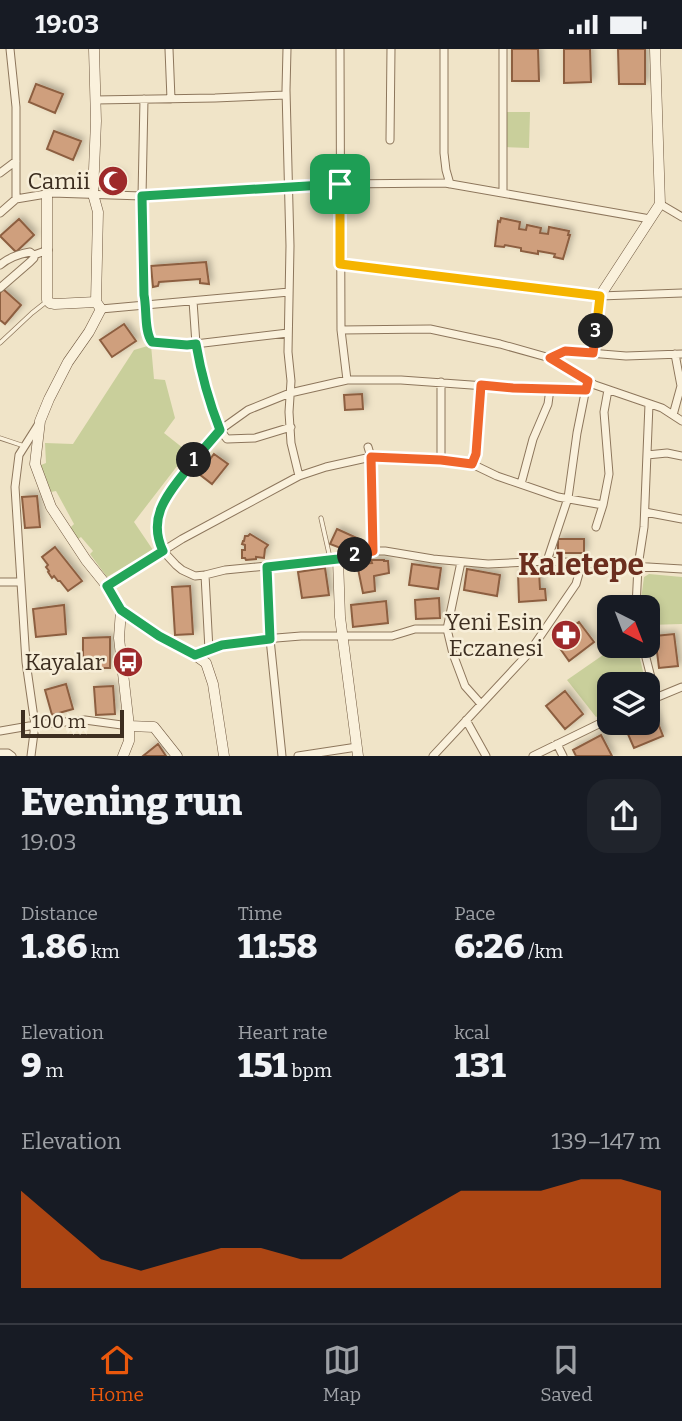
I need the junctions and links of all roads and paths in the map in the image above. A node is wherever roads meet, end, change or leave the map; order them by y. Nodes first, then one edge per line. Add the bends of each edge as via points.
1 (10, 49) edge
2 (94, 49) edge
3 (169, 49) edge
4 (287, 49) edge
5 (340, 49) edge
6 (391, 49) edge
7 (444, 49) edge
8 (503, 49) edge
9 (655, 49) edge
10 (286, 95) junction
11 (144, 99) junction
12 (171, 99) junction
13 (95, 100) junction
14 (390, 140) dead end
15 (16, 161) junction
16 (0, 173) edge
17 (340, 184) junction
18 (450, 184) junction
19 (288, 187) junction
20 (503, 193) junction
21 (47, 194) junction
22 (93, 194) junction
23 (142, 196) junction
24 (16, 199) junction
25 (660, 204) junction
26 (0, 213) edge
27 (682, 217) edge
28 (650, 219) junction
29 (48, 250) junction
30 (34, 255) junction
31 (340, 264) junction
32 (0, 265) edge
33 (0, 288) edge
34 (289, 292) junction
35 (682, 293) edge
36 (600, 296) junction
37 (48, 301) junction
38 (193, 301) junction
39 (146, 305) junction
40 (98, 306) junction
41 (341, 330) junction
42 (288, 333) junction
43 (0, 343) edge
44 (196, 344) junction
45 (593, 353) junction
46 (678, 354) edge
47 (550, 358) junction
48 (347, 380) junction
49 (588, 381) junction
50 (441, 382) junction
51 (481, 385) junction
52 (550, 389) junction
53 (586, 390) junction
54 (608, 390) junction
55 (290, 393) junction
56 (649, 404) junction
57 (673, 415) junction
58 (40, 421) junction
59 (682, 421) edge
60 (290, 427) junction
61 (220, 430) junction
62 (0, 438) edge
63 (24, 446) junction
64 (368, 447) dead end
65 (647, 455) junction
66 (682, 456) edge
67 (371, 457) junction
68 (441, 460) junction
69 (472, 464) junction
70 (299, 475) junction
71 (522, 484) junction
72 (568, 498) junction
73 (603, 505) junction
74 (645, 512) junction
75 (321, 518) dead end
76 (682, 519) edge
77 (596, 527) dead end
78 (163, 551) junction
79 (373, 551) junction
80 (334, 560) junction
81 (547, 561) junction
82 (461, 562) junction
83 (582, 563) junction
84 (638, 566) junction
85 (267, 567) junction
86 (682, 569) edge
87 (205, 575) junction
88 (0, 582) edge
89 (20, 582) junction
90 (107, 586) junction
91 (637, 595) edge
92 (121, 610) junction
93 (447, 629) junction
94 (342, 637) junction
95 (270, 639) junction
96 (209, 650) junction
97 (195, 655) junction
98 (682, 687) edge
99 (660, 695) edge
100 (481, 704) junction
101 (466, 720) junction
102 (34, 725) junction
103 (597, 725) edge
104 (129, 726) junction
105 (0, 731) edge
106 (557, 744) junction
107 (358, 751) edge
108 (0, 753) edge
109 (12, 756) edge
110 (31, 756) edge
111 (123, 756) edge
112 (177, 756) edge
113 (224, 756) edge
114 (282, 756) edge
115 (298, 756) edge
116 (433, 756) edge
117 (486, 756) edge
118 (533, 756) edge
119 (562, 756) edge

1 - 15 street
2 - 13 street
3 - 12 street
4 - 10 street
5 - 17 street
6 - 14 street
7 - 18 street via 444,153
8 - 20 street
9 - 25 street
10 - 12 street
10 - 19 street
11 - 12 street
11 - 13 street
11 - 23 street
13 - 22 street
15 - 16 street
15 - 24 street
17 - 18 street
17 - 19 street
17 - 31 street
18 - 20 street
19 - 23 street
19 - 34 street
20 - 28 street
21 - 22 street
21 - 24 street
21 - 29 street
22 - 23 street
22 - 40 street via 98,212
23 - 39 street
24 - 26 street
25 - 27 street
25 - 28 street
28 - 36 street
29 - 30 street
29 - 37 street
30 - 32 street via 28,252
30 - 33 street
31 - 36 street
31 - 41 street
34 - 38 street
34 - 42 street
35 - 36 street
36 - 45 street
37 - 40 street
37 - 43 lane
38 - 39 street
38 - 44 street
39 - 40 street
39 - 44 street via 152,342
40 - 58 street via 89,332 48,398
41 - 47 street via 430,330
41 - 48 street
42 - 44 street
42 - 55 street
44 - 61 street
45 - 46 street
45 - 47 street via 565,351
46 - 57 street via 681,386
47 - 49 street
48 - 50 street
48 - 55 street
49 - 53 street
49 - 54 street
50 - 51 street
50 - 68 street
51 - 52 street
51 - 69 street
52 - 53 street
52 - 71 street
53 - 72 street
54 - 56 street
54 - 73 street via 604,412 609,474
55 - 60 street
55 - 61 street via 248,410
56 - 57 street
56 - 65 street
57 - 59 street
58 - 63 street
58 - 90 street via 35,464 51,507
60 - 61 street via 256,438 227,439
60 - 70 street
61 - 78 street via 159,510 156,530
62 - 63 lane
63 - 89 street via 15,487
64 - 67 street
65 - 66 street
65 - 74 street
67 - 68 street
67 - 70 street
67 - 79 street
68 - 69 street
69 - 71 street
70 - 78 street
71 - 72 street
72 - 73 street
72 - 81 street
73 - 77 street
74 - 76 street
74 - 84 street
75 - 80 lane
78 - 87 street via 182,570
78 - 90 street
79 - 80 street
79 - 82 street
80 - 85 street
80 - 94 street
81 - 82 street
81 - 83 street
82 - 93 street
83 - 84 street
83 - 100 street via 576,584 528,654
84 - 86 street
84 - 91 street
85 - 87 street
85 - 95 street
87 - 96 street
88 - 89 street
89 - 102 street
90 - 92 street
92 - 97 street
92 - 104 street via 119,638
93 - 94 street
93 - 100 street via 465,687
94 - 95 street
94 - 107 street
95 - 96 street
95 - 114 street
96 - 97 street
97 - 113 street via 206,663 214,684
98 - 99 street
100 - 101 street
101 - 116 street
101 - 117 street
102 - 104 street via 85,720
102 - 105 street
102 - 110 street
103 - 106 street
104 - 111 street
104 - 112 street via 154,727
106 - 118 street
106 - 119 street
107 - 115 street
108 - 109 street

